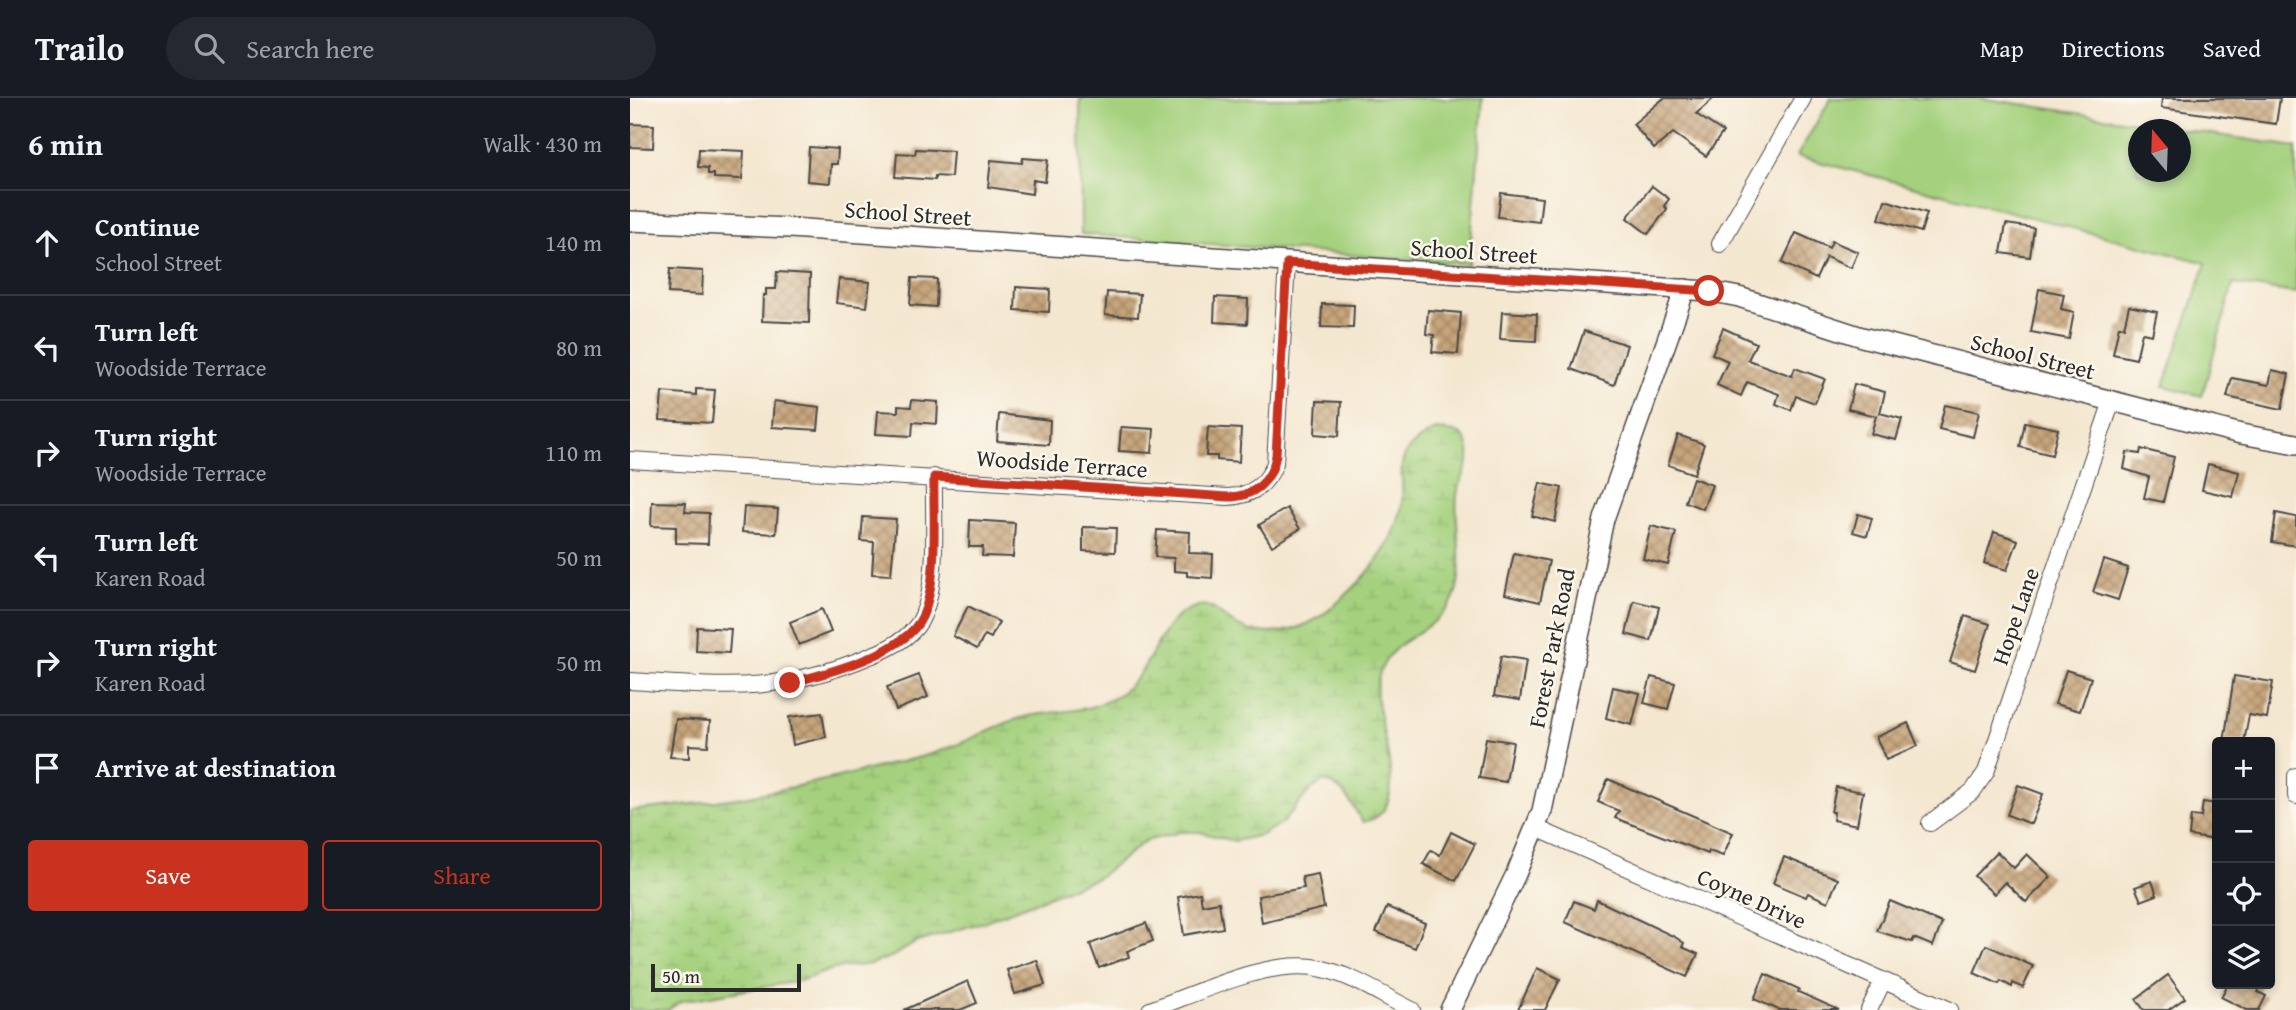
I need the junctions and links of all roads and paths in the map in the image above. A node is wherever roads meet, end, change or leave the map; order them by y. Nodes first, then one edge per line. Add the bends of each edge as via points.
1 (1803, 98) edge
2 (630, 221) edge
3 (1720, 244) dead end
4 (1287, 263) junction
5 (1685, 289) junction
6 (2112, 401) junction
7 (2296, 444) edge
8 (630, 460) edge
9 (934, 477) junction
10 (630, 681) edge
11 (2296, 776) edge
12 (2296, 796) edge
13 (1930, 823) dead end
14 (1536, 828) junction
15 (1882, 981) junction
16 (1150, 1010) edge
17 (1412, 1010) edge
18 (1450, 1010) edge
19 (1869, 1010) edge
20 (1950, 1010) edge

1 - 3 street
2 - 4 street, School Street
4 - 5 street, School Street
4 - 9 street, Woodside Terrace via 1276,455 1269,477 1258,488 1228,497
5 - 6 street, School Street via 1739,297 1862,337
5 - 14 street, Forest Park Road via 1604,519 1553,768
6 - 7 street, School Street
6 - 13 street, Hope Lane via 1986,772 1973,791
8 - 9 street, Woodside Terrace
9 - 10 street via 928,599 916,628 893,645 840,667 775,685
11 - 12 street
14 - 15 street, Coyne Drive
14 - 18 street, Forest Park Road
15 - 19 street
15 - 20 street, Coyne Drive
16 - 17 street via 1256,974 1305,966 1337,973

